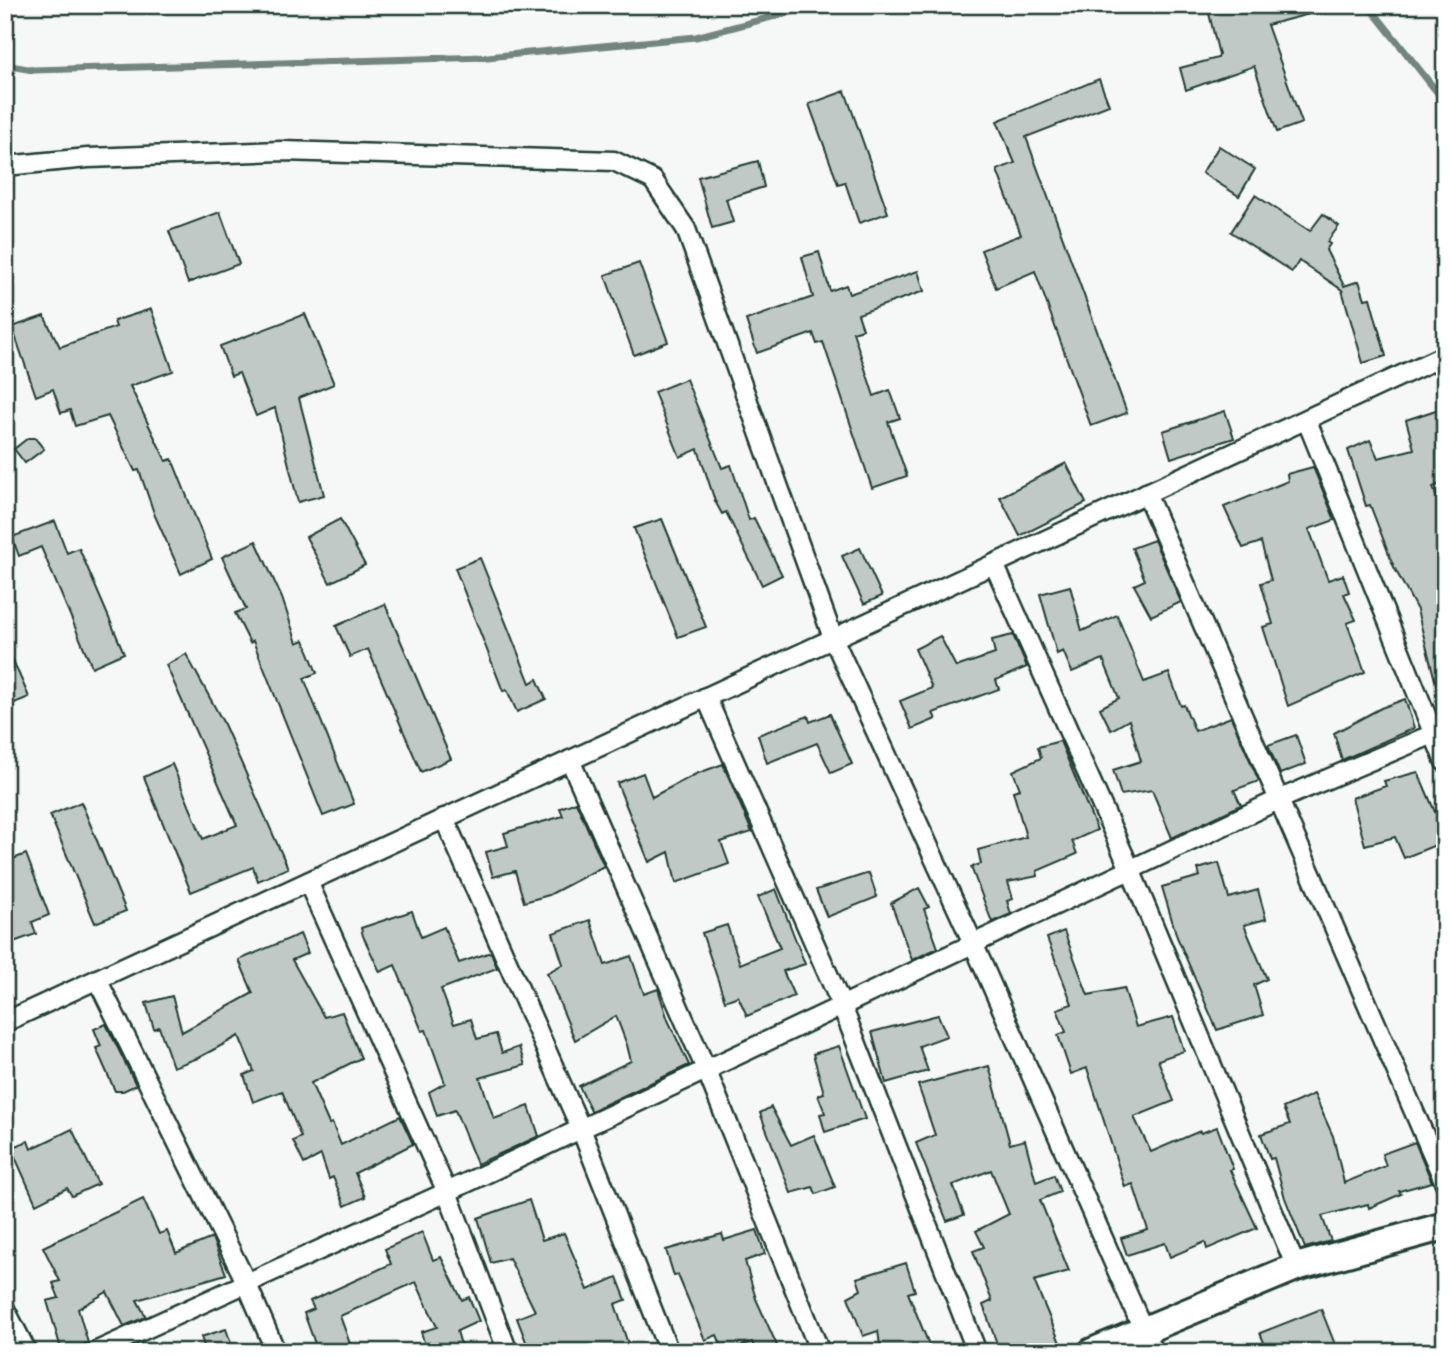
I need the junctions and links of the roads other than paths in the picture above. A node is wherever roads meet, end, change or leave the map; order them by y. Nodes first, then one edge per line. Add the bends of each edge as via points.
1 (5, 166) edge
2 (1445, 355) edge
3 (1307, 421) junction
4 (1146, 493) junction
5 (994, 564) junction
6 (833, 638) junction
7 (706, 697) junction
8 (1439, 732) edge
9 (570, 760) junction
10 (1445, 762) edge
11 (1278, 800) junction
12 (444, 818) junction
13 (1130, 869) junction
14 (307, 882) junction
15 (973, 943) junction
16 (97, 979) junction
17 (842, 1006) junction
18 (5, 1022) edge
19 (705, 1069) junction
20 (581, 1129) junction
21 (1445, 1183) edge
22 (447, 1192) junction
23 (1445, 1226) edge
24 (1296, 1267) junction
25 (246, 1282) junction
26 (5, 1309) edge
27 (1148, 1341) edge
28 (27, 1352) edge
29 (95, 1352) edge
30 (276, 1352) edge
31 (508, 1352) edge
32 (669, 1352) edge
33 (820, 1352) edge
34 (977, 1352) edge
35 (1092, 1352) edge

1 - 6 street via 88,158 282,151 614,161 653,180 686,229
2 - 3 street
3 - 4 street
3 - 8 street
4 - 5 street
4 - 11 street
5 - 6 street
5 - 13 street
6 - 7 street
6 - 15 street
7 - 9 street
7 - 17 street
8 - 10 street
8 - 11 street
9 - 12 street
9 - 19 street
11 - 13 street
11 - 21 street
12 - 14 street
12 - 20 street
13 - 15 street
13 - 24 street
14 - 16 street
14 - 22 street
15 - 17 street
15 - 27 street
16 - 18 street
16 - 25 street
17 - 19 street
17 - 34 street
19 - 20 street
19 - 33 street
20 - 22 street
20 - 32 street
22 - 25 street
22 - 31 street
23 - 24 main road
24 - 27 main road
25 - 29 street
25 - 30 street
26 - 28 street
27 - 35 main road

